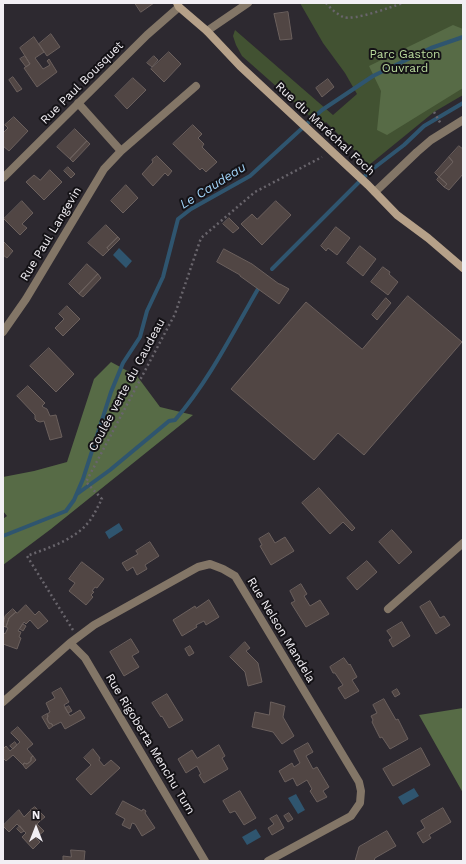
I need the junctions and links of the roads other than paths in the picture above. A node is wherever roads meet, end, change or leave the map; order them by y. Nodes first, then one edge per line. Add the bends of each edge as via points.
1 (248, 3) edge
2 (178, 5) edge
3 (207, 31) junction
4 (196, 86) dead end
5 (78, 103) junction
6 (463, 120) edge
7 (121, 151) junction
8 (3, 178) edge
9 (375, 192) junction
10 (463, 268) edge
11 (3, 332) edge
12 (463, 543) edge
13 (388, 609) dead end
14 (70, 643) junction
15 (3, 702) edge
16 (205, 861) edge
17 (268, 861) edge

1 - 3 street
2 - 3 main road, Rue du Maréchal Foch
2 - 5 street, Rue Paul Bousquet
3 - 9 main road, Rue du Maréchal Foch via 240,66
4 - 7 street, Rue Paul Langevin
5 - 7 street
5 - 8 street, Rue Paul Bousquet
6 - 9 street via 431,140
7 - 11 street, Rue Paul Langevin via 104,169 26,299
9 - 10 main road, Rue du Maréchal Foch via 397,215
12 - 13 street
14 - 15 street, Rue Nelson Mandela
14 - 16 street, Rue Rigoberta Menchu Tum via 85,658
14 - 17 street, Rue Nelson Mandela via 94,626 198,567 210,564 235,576 361,791 360,803 351,816

